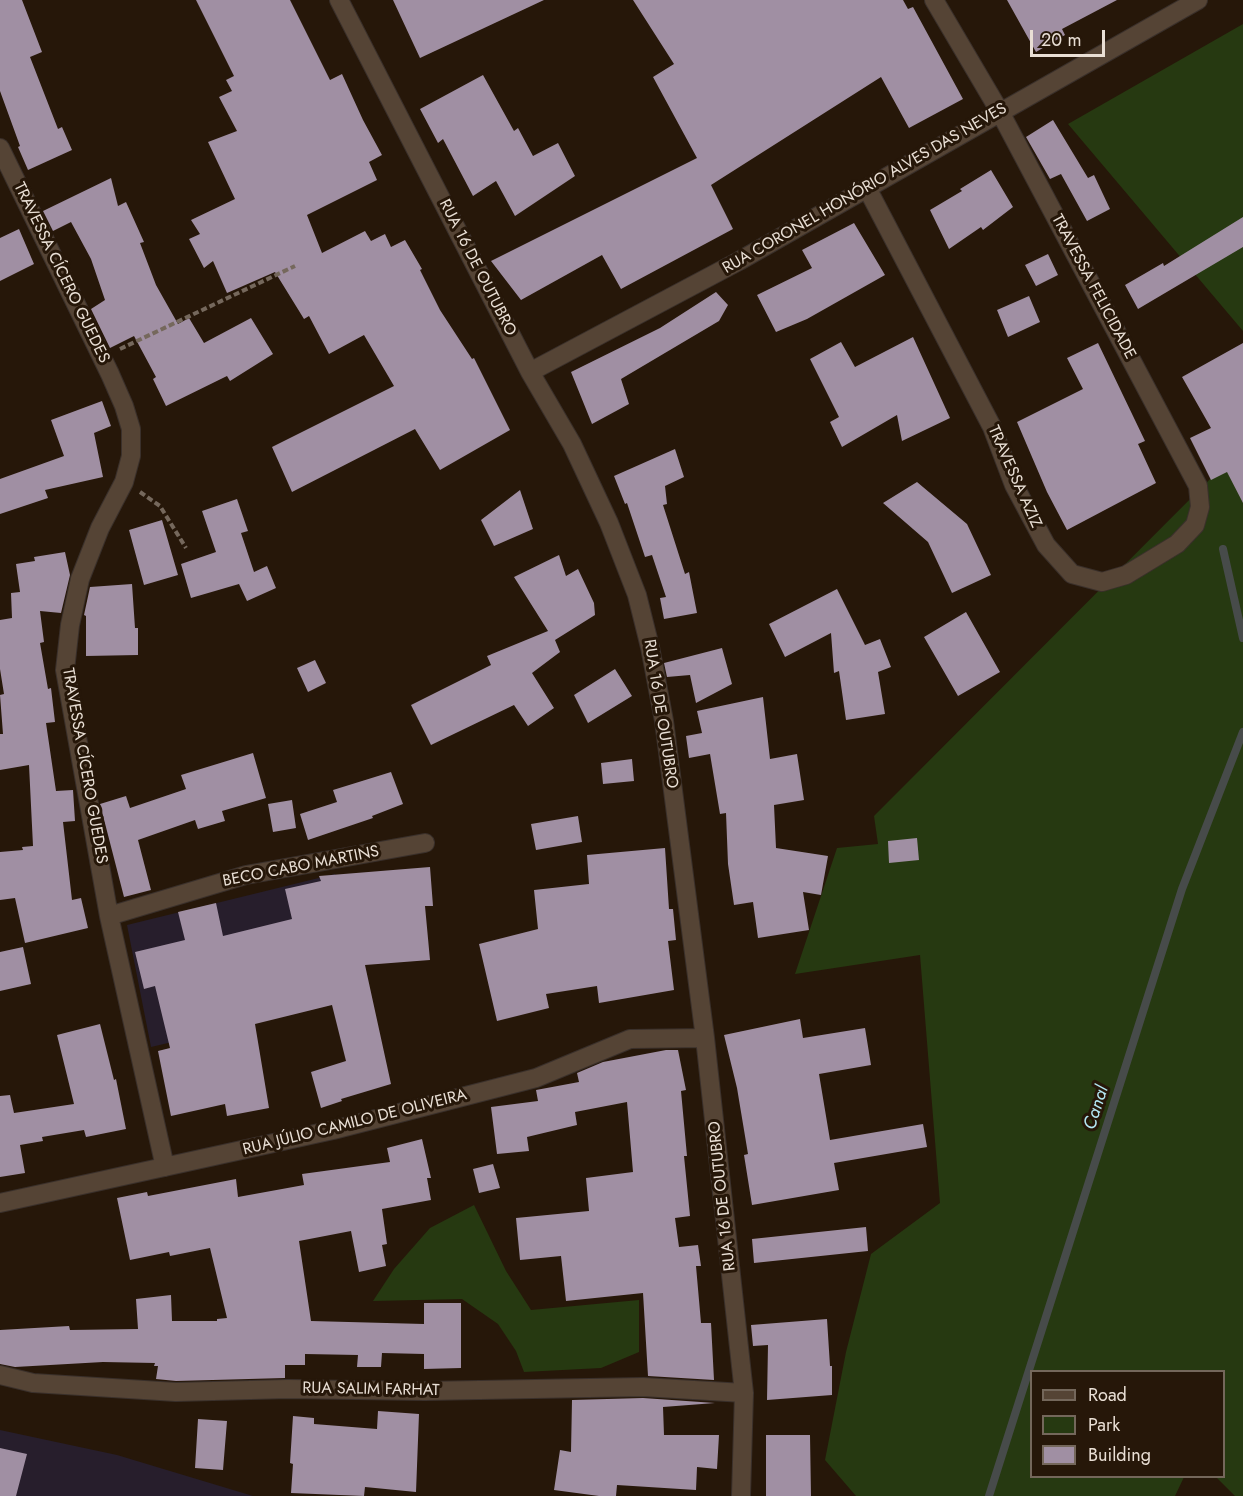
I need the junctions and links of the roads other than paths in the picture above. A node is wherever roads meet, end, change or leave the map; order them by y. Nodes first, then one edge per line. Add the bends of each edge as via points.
1 (339, 0) edge
2 (934, 0) edge
3 (1198, 0) edge
4 (1000, 112) junction
5 (0, 148) edge
6 (867, 188) junction
7 (530, 372) junction
8 (1186, 462) joint
9 (424, 843) dead end
10 (109, 915) junction
11 (705, 1038) junction
12 (165, 1167) junction
13 (0, 1203) edge
14 (0, 1375) edge
15 (744, 1393) junction
16 (741, 1496) edge

1 - 7 street, RUA 16 DE OUTUBRO
2 - 4 street, TRAVESSA FELICIDADE
3 - 4 street, RUA CORONEL HONÓRIO ALVES DAS NEVES
4 - 6 street, RUA CORONEL HONÓRIO ALVES DAS NEVES
4 - 8 street, TRAVESSA FELICIDADE
5 - 10 street, TRAVESSA CÍCERO GUEDES via 124,406 131,429 131,456 124,482 80,579 65,670
6 - 7 street, RUA CORONEL HONÓRIO ALVES DAS NEVES
6 - 8 street, TRAVESSA AZIZ via 992,427 1014,486 1046,545 1072,574 1102,582 1126,575 1177,544 1196,525 1200,507 1198,486
7 - 11 street, RUA 16 DE OUTUBRO via 572,444 637,595 664,721
9 - 10 street, BECO CABO MARTINS via 246,875
10 - 12 street, TRAVESSA CÍCERO GUEDES
11 - 12 street, RUA JÚLIO CAMILO DE OLIVEIRA via 630,1039 536,1078 333,1130
11 - 15 street, RUA 16 DE OUTUBRO
12 - 13 street, RUA JÚLIO CAMILO DE OLIVEIRA
14 - 15 street, RUA SALIM FARHAT via 33,1383 176,1392 643,1387
15 - 16 street, RUA 16 DE OUTUBRO

